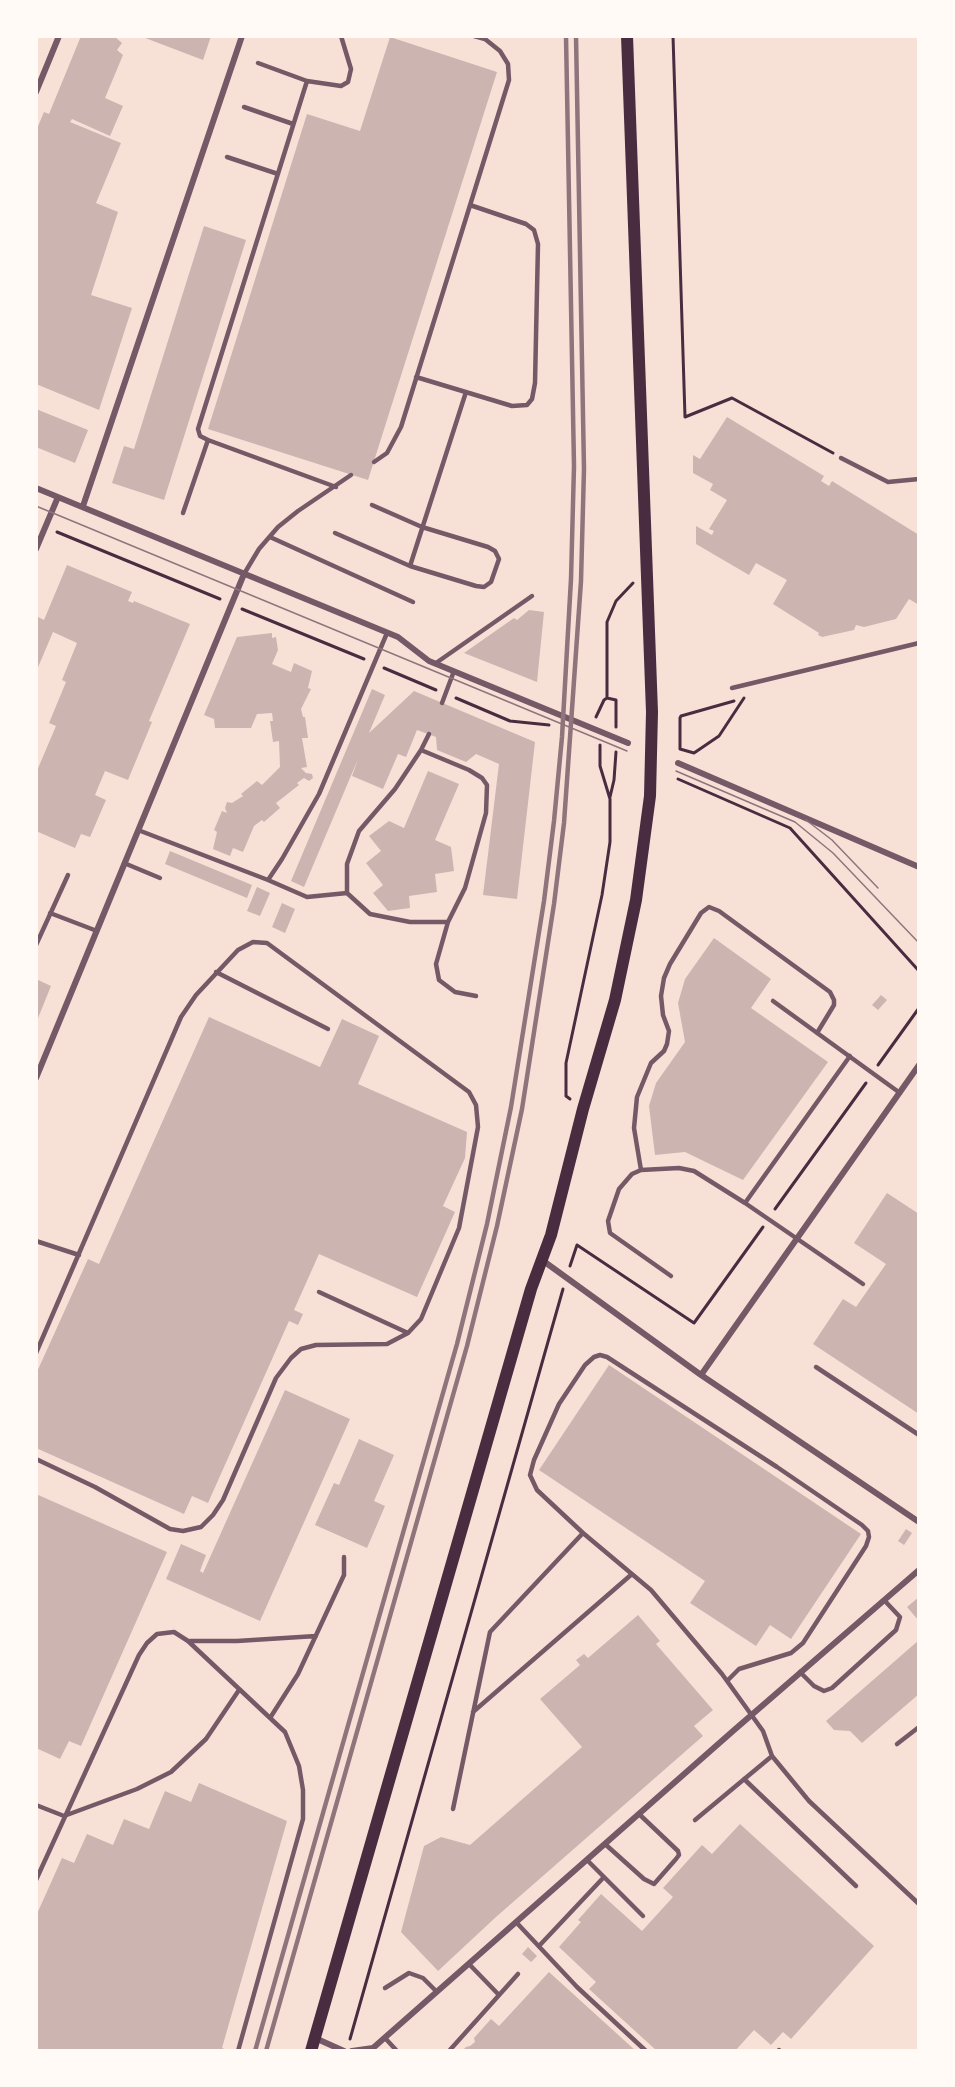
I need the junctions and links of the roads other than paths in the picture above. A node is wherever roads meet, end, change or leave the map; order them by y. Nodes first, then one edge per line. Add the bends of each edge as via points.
1 (59, 36) edge
2 (242, 36) edge
3 (341, 36) edge
4 (474, 36) edge
5 (627, 36) edge
6 (258, 63) dead end
7 (307, 81) junction
8 (36, 92) edge
9 (244, 107) dead end
10 (293, 124) junction
11 (227, 157) dead end
12 (278, 174) junction
13 (470, 205) junction
14 (416, 377) junction
15 (466, 392) junction
16 (208, 440) junction
17 (841, 458) road end
18 (374, 462) dead end
19 (351, 475) dead end
20 (919, 479) edge
21 (336, 486) junction
22 (36, 488) edge
23 (58, 498) junction
24 (372, 505) dead end
25 (83, 506) junction
26 (183, 513) dead end
27 (422, 527) junction
28 (335, 533) dead end
29 (270, 537) junction
30 (36, 549) edge
31 (410, 566) junction
32 (244, 573) junction
33 (532, 596) dead end
34 (413, 602) dead end
35 (387, 633) junction
36 (919, 643) edge
37 (436, 663) junction
38 (454, 671) junction
39 (732, 688) dead end
40 (442, 703) dead end
41 (429, 734) dead end
42 (624, 742) road end
43 (422, 750) junction
44 (678, 763) dead end
45 (138, 830) junction
46 (124, 863) junction
47 (919, 867) edge
48 (68, 875) dead end
49 (160, 878) dead end
50 (268, 880) junction
51 (347, 893) junction
52 (50, 913) junction
53 (448, 922) junction
54 (97, 931) junction
55 (36, 945) edge
56 (216, 972) junction
57 (476, 996) dead end
58 (772, 1001) dead end
59 (328, 1029) dead end
60 (817, 1033) junction
61 (850, 1056) junction
62 (919, 1065) edge
63 (36, 1078) edge
64 (900, 1092) junction
65 (641, 1170) junction
66 (745, 1203) junction
67 (796, 1240) junction
68 (36, 1241) edge
69 (79, 1255) junction
70 (542, 1260) junction
71 (671, 1276) dead end
72 (863, 1284) dead end
73 (319, 1292) dead end
74 (408, 1333) junction
75 (36, 1353) edge
76 (816, 1367) dead end
77 (701, 1375) junction
78 (919, 1436) edge
79 (36, 1459) edge
80 (919, 1522) edge
81 (583, 1533) junction
82 (344, 1557) dead end
83 (919, 1570) edge
84 (632, 1574) junction
85 (884, 1600) junction
86 (316, 1636) junction
87 (188, 1641) junction
88 (800, 1672) junction
89 (727, 1681) junction
90 (239, 1690) junction
91 (473, 1712) junction
92 (752, 1715) junction
93 (270, 1718) junction
94 (919, 1727) edge
95 (897, 1744) dead end
96 (771, 1756) junction
97 (744, 1779) junction
98 (36, 1805) edge
99 (453, 1809) dead end
100 (639, 1814) junction
101 (64, 1816) junction
102 (695, 1820) dead end
103 (605, 1844) junction
104 (587, 1860) junction
105 (604, 1877) junction
106 (36, 1880) edge
107 (856, 1887) dead end
108 (919, 1904) edge
109 (643, 1916) dead end
110 (516, 1922) junction
111 (539, 1946) junction
112 (469, 1964) junction
113 (518, 1974) dead end
114 (385, 1988) dead end
115 (437, 1992) junction
116 (499, 1995) junction
117 (315, 2038) junction
118 (384, 2038) junction
119 (238, 2051) edge
120 (310, 2051) edge
121 (344, 2051) edge
122 (353, 2051) edge
123 (397, 2051) edge
124 (449, 2051) edge
125 (646, 2051) edge

1 - 8 street
2 - 25 street
3 - 7 lane via 351,69 348,82 341,86
4 - 13 lane via 500,51 507,64 508,80
5 - 70 main road via 651,712 650,796 615,1000
6 - 7 lane
7 - 10 lane
9 - 10 lane
10 - 12 lane
11 - 12 lane
12 - 16 lane via 198,429 200,436
13 - 14 lane
13 - 15 lane via 534,230 538,244 536,361 532,399 527,405 512,406
14 - 15 lane
14 - 18 lane via 401,427 387,453
15 - 27 lane
16 - 21 lane
16 - 26 lane
17 - 20 lane via 888,482
19 - 21 lane
21 - 29 lane via 298,511
22 - 23 street
23 - 25 street
23 - 30 street
24 - 27 lane
25 - 32 street
27 - 31 lane
27 - 31 lane via 488,547 499,559 491,582 484,587
28 - 31 lane
29 - 32 lane
29 - 34 lane
32 - 35 street
32 - 45 street
33 - 37 lane
35 - 37 street
35 - 50 lane via 319,794
36 - 39 lane
37 - 38 street
38 - 40 lane
38 - 42 street
41 - 43 lane
43 - 51 lane via 359,831 347,864
43 - 53 lane via 469,770 487,785 486,813 468,878
44 - 47 street
45 - 46 street
45 - 50 lane
46 - 49 lane
46 - 54 street
48 - 52 lane
50 - 51 lane via 308,897
51 - 53 lane via 370,914 410,922
52 - 54 lane
52 - 55 lane
53 - 57 lane via 436,964 439,980 455,992
54 - 63 street
56 - 59 lane
56 - 69 lane via 181,1017
56 - 74 lane via 238,950 253,942 267,943 470,1092 478,1127 459,1228 421,1318
58 - 60 lane
60 - 61 lane
60 - 65 lane via 834,1005 830,992 719,912 709,908 701,913 664,978 661,996 669,1031 667,1044 651,1062 637,1097 634,1128
61 - 64 lane
61 - 66 lane
62 - 64 street
64 - 67 street
65 - 66 lane via 694,1171
65 - 71 lane via 632,1174 619,1190 608,1221 610,1233
66 - 67 lane
67 - 72 lane
67 - 77 street
68 - 69 lane
69 - 75 lane
70 - 77 street
70 - 117 main road
73 - 74 lane
74 - 79 lane via 387,1344 316,1345 301,1349 291,1358 276,1378 223,1500 201,1527 170,1529
76 - 78 lane
77 - 80 street
81 - 84 lane
81 - 89 lane via 537,1490 530,1475 559,1404 585,1365 600,1355 777,1467 868,1531 866,1546 803,1643 791,1653 739,1669
81 - 91 lane via 490,1632
82 - 86 lane via 344,1575
83 - 85 street
84 - 89 lane via 651,1590
84 - 91 lane
85 - 88 street
85 - 88 lane via 900,1617 899,1625 832,1688 814,1686
86 - 87 lane
86 - 93 lane
87 - 90 lane
87 - 101 lane via 174,1632 157,1634 147,1643
88 - 92 street
89 - 92 lane
90 - 93 lane
90 - 101 lane via 206,1739 171,1772
91 - 99 lane
92 - 96 lane via 763,1731
92 - 100 street
93 - 119 lane via 285,1732 299,1766 303,1819
94 - 95 lane
96 - 97 lane
96 - 108 lane via 809,1801
97 - 102 lane
97 - 107 lane
98 - 101 lane
100 - 103 street
100 - 103 lane via 678,1851 676,1859 654,1884
101 - 106 lane
103 - 104 street
104 - 105 lane
104 - 110 street
105 - 109 lane
105 - 111 lane
110 - 111 lane
110 - 112 street
111 - 125 lane
112 - 115 street
112 - 116 lane
113 - 116 lane
114 - 115 lane via 409,1973 423,1978
115 - 118 street
116 - 124 lane
117 - 120 main road
117 - 121 street
118 - 122 street via 373,2048
118 - 123 lane

